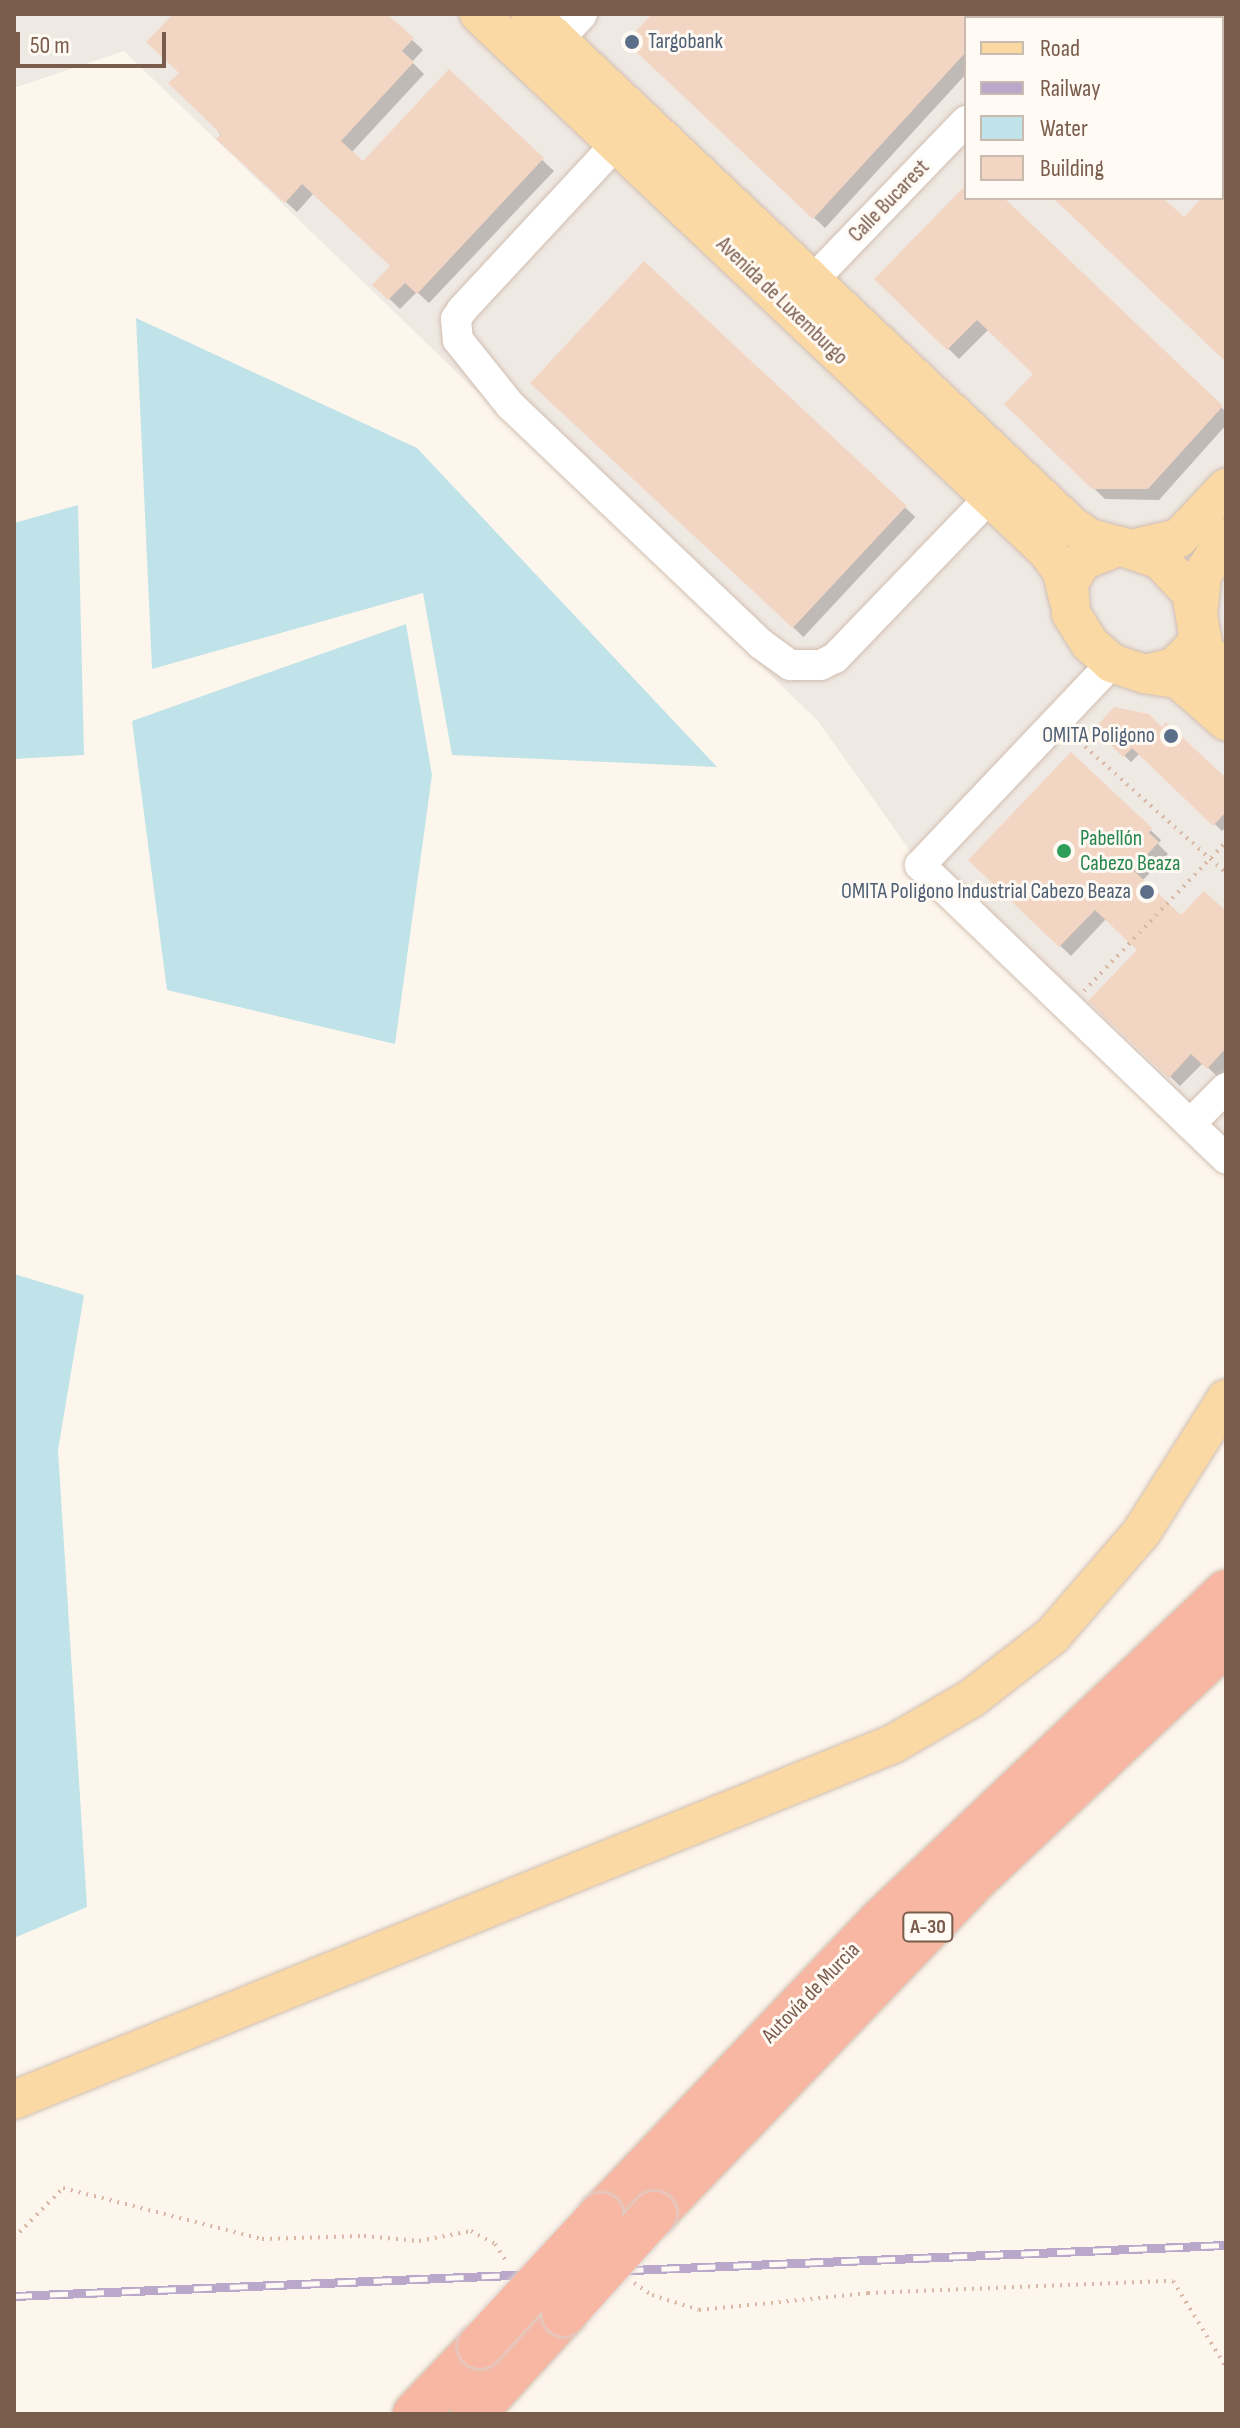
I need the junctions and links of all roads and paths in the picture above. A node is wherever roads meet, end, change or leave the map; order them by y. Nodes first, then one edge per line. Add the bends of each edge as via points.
1 (479, 14) edge
2 (530, 14) edge
3 (558, 40) edge
4 (964, 123) edge
5 (617, 143) junction
6 (800, 294) junction
7 (1226, 488) edge
8 (990, 497) junction
9 (1226, 538) edge
10 (1127, 547) junction
11 (1068, 598) junction
12 (1199, 618) junction
13 (1128, 668) junction
14 (1226, 676) edge
15 (1057, 721) junction
16 (1226, 721) edge
17 (1226, 842) edge
18 (1210, 859) junction
19 (1226, 873) edge
20 (1068, 1007) junction
21 (1226, 1088) edge
22 (1190, 1124) junction
23 (1226, 1158) edge
24 (1226, 1399) edge
25 (1226, 1592) edge
26 (1222, 1649) edge
27 (14, 2100) edge
28 (14, 2238) edge
29 (506, 2261) dead end
30 (631, 2283) dead end
31 (1226, 2367) edge
32 (415, 2414) edge
33 (473, 2414) edge

1 - 3 main road, Avenida de Luxemburgo
2 - 3 main road, Avenida de Luxemburgo
3 - 5 main road, Avenida de Luxemburgo
3 - 6 main road, Avenida de Luxemburgo
4 - 6 street, Calle Bucarest
5 - 6 main road, Avenida de Luxemburgo
5 - 8 street via 462,310 456,319 458,340 510,405 761,644 790,665 821,665 835,658
6 - 8 main road, Avenida de Luxemburgo
6 - 10 main road, Avenida de Luxemburgo via 1072,526 1090,538
7 - 10 main road via 1179,538
8 - 11 main road, Avenida de Luxemburgo via 1056,562
9 - 12 main road via 1202,575
10 - 11 main road via 1082,561 1069,583
10 - 12 main road via 1160,560 1181,580
11 - 13 main road via 1083,635
12 - 13 main road via 1195,646 1174,667
12 - 14 main road via 1204,649
13 - 15 street
13 - 16 main road via 1178,679
15 - 18 path
15 - 20 street via 920,865
17 - 18 path
18 - 19 path
18 - 20 path
20 - 22 street
21 - 22 street
22 - 23 street
24 - 27 main road via 1105,1580 1052,1636 972,1698 919,1729
25 - 32 highway, Autovía de Murcia / A-30, bridge via 911,1890
26 - 33 highway, Autovía de Murcia / A-30, bridge via 970,1884 654,2214
28 - 29 path via 63,2188 262,2239 364,2236 419,2241 471,2231 495,2244
30 - 31 path via 699,2310 868,2293 1173,2281

